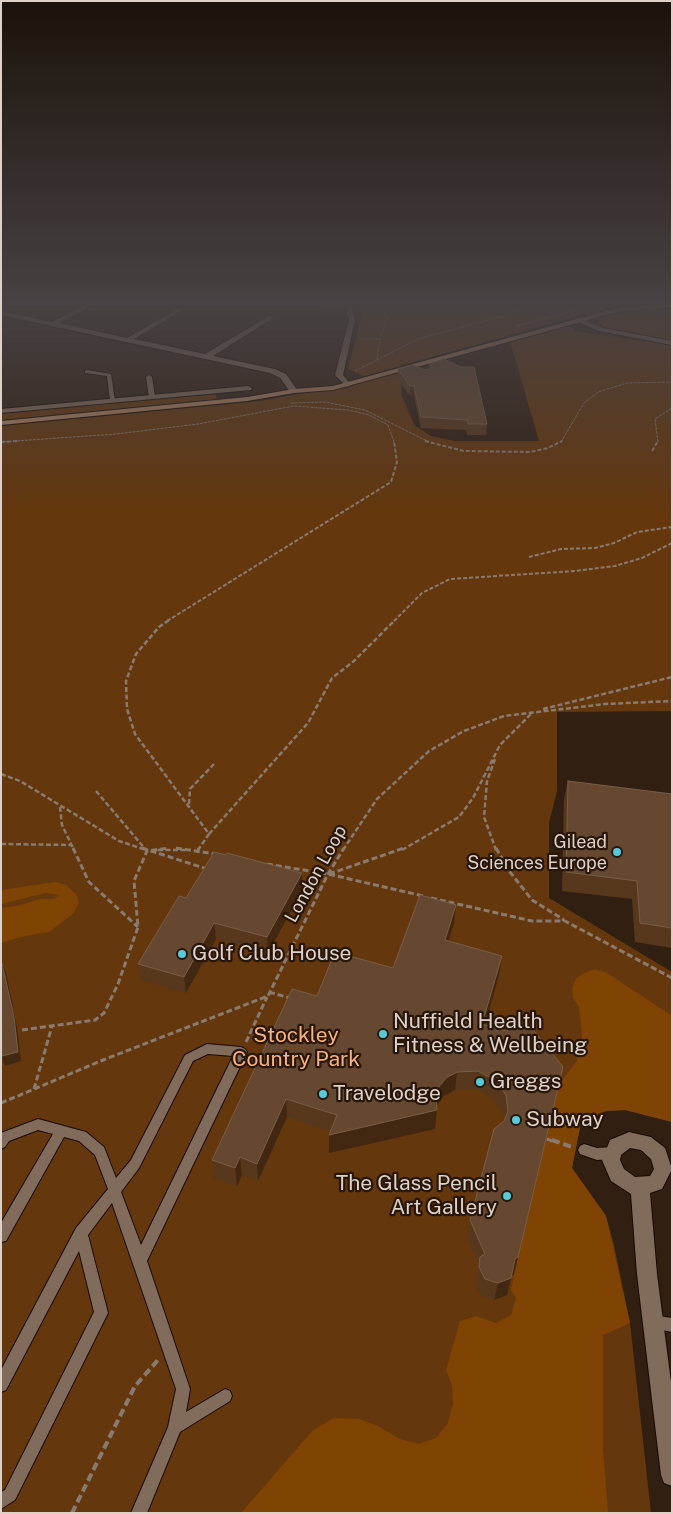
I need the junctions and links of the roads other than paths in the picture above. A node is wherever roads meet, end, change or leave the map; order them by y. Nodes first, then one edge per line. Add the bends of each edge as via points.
1 (86, 372) dead end
2 (274, 372) edge
3 (339, 372) edge
4 (400, 372) edge
5 (148, 377) dead end
6 (347, 385) junction
7 (248, 388) dead end
8 (214, 391) junction
9 (294, 391) junction
10 (152, 397) junction
11 (113, 400) junction
12 (218, 402) junction
13 (1, 411) edge
14 (1, 423) edge
15 (62, 1131) junction
16 (1, 1143) edge
17 (584, 1150) road end
18 (612, 1153) junction
19 (667, 1161) edge
20 (640, 1187) junction
21 (114, 1191) junction
22 (81, 1233) junction
23 (1, 1236) edge
24 (140, 1261) junction
25 (662, 1324) edge
26 (1, 1385) edge
27 (225, 1396) dead end
28 (175, 1427) junction
29 (672, 1475) edge
30 (1, 1500) edge
31 (139, 1513) edge

1 - 11 lane via 109,375
2 - 9 street via 283,376
3 - 6 street
4 - 6 main road
5 - 10 lane
6 - 9 main road
7 - 8 street
8 - 10 street
8 - 12 street
9 - 12 main road
10 - 11 street
11 - 13 street
12 - 14 main road
15 - 16 lane via 38,1124 5,1137
15 - 21 lane via 82,1136 100,1151
15 - 23 lane
17 - 18 lane via 597,1154
18 - 19 street via 621,1142 637,1140 653,1148
18 - 20 street via 611,1160 617,1175
19 - 20 street via 656,1183
20 - 25 street
21 - 22 lane
21 - 24 lane
21 - 24 lane via 135,1164 188,1058 207,1049 241,1052
22 - 26 lane
22 - 30 lane via 101,1313 10,1495
24 - 28 lane via 183,1389
25 - 29 street
27 - 28 lane
28 - 31 lane

